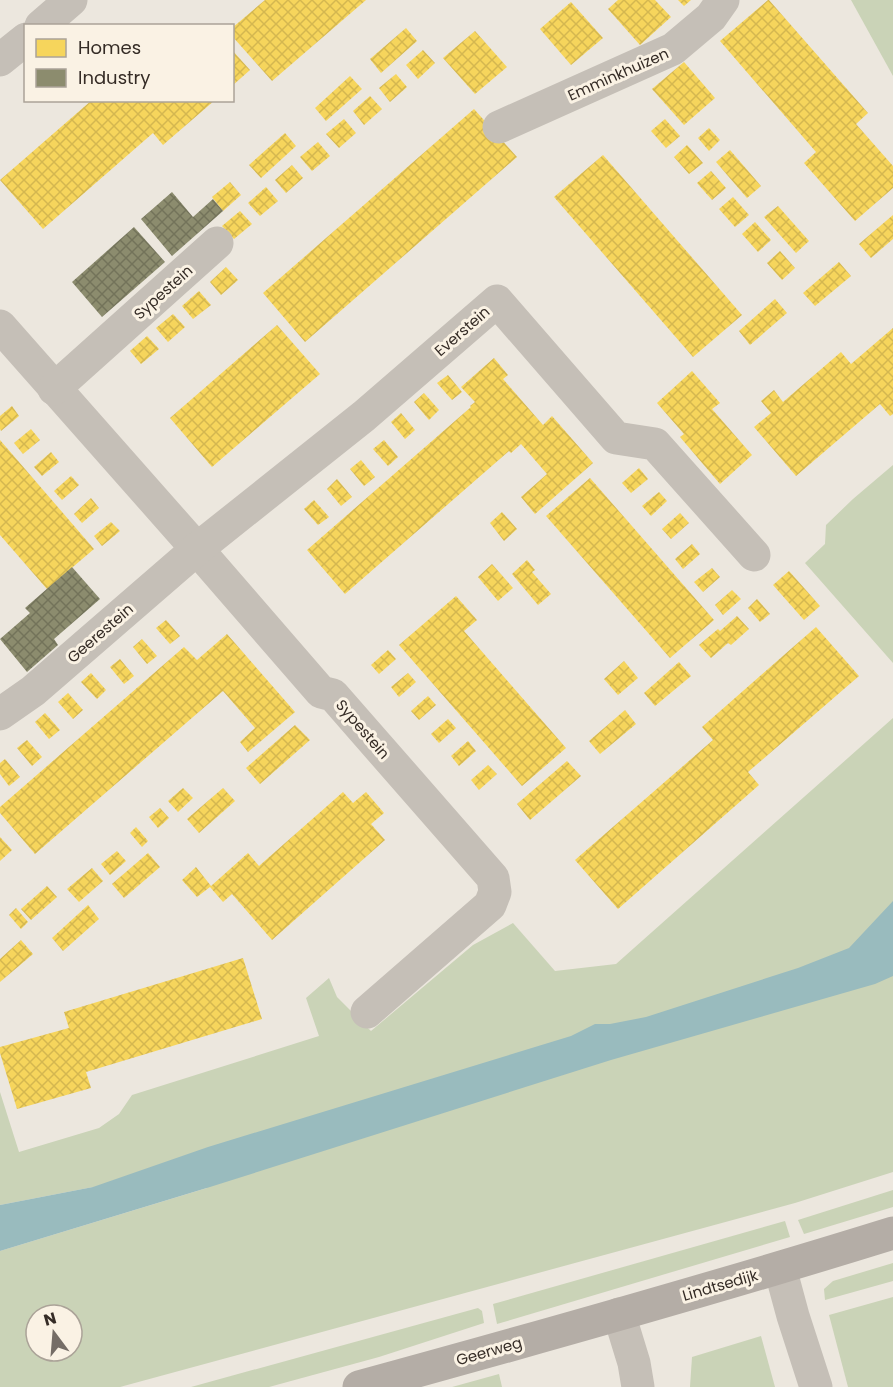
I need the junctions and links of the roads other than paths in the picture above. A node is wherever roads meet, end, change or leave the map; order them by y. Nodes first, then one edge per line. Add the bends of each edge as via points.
1 (71, 0) edge
2 (723, 0) edge
3 (43, 24) edge
4 (24, 41) edge
5 (0, 60) edge
6 (499, 127) dead end
7 (217, 243) dead end
8 (0, 326) edge
9 (54, 389) junction
10 (197, 549) junction
11 (754, 555) dead end
12 (0, 714) edge
13 (367, 1012) dead end
14 (893, 1233) edge
15 (780, 1268) junction
16 (619, 1314) junction
17 (359, 1387) edge
18 (638, 1387) edge
19 (816, 1387) edge

1 - 3 street
2 - 6 street, Emminkhuizen via 711,17 673,50
4 - 5 street
7 - 9 street, Sypestein
8 - 9 street, Sypestein
9 - 10 street, Sypestein
10 - 11 street, Everstein via 364,416 498,301 616,438 655,444
10 - 12 street, Geerestein via 33,691
10 - 13 street, Sypestein via 321,692 333,695 493,878 495,892 490,905
14 - 15 main road, Lindtsedijk
15 - 16 main road, Lindtsedijk
15 - 19 street
16 - 17 main road, Geerweg
16 - 18 street

